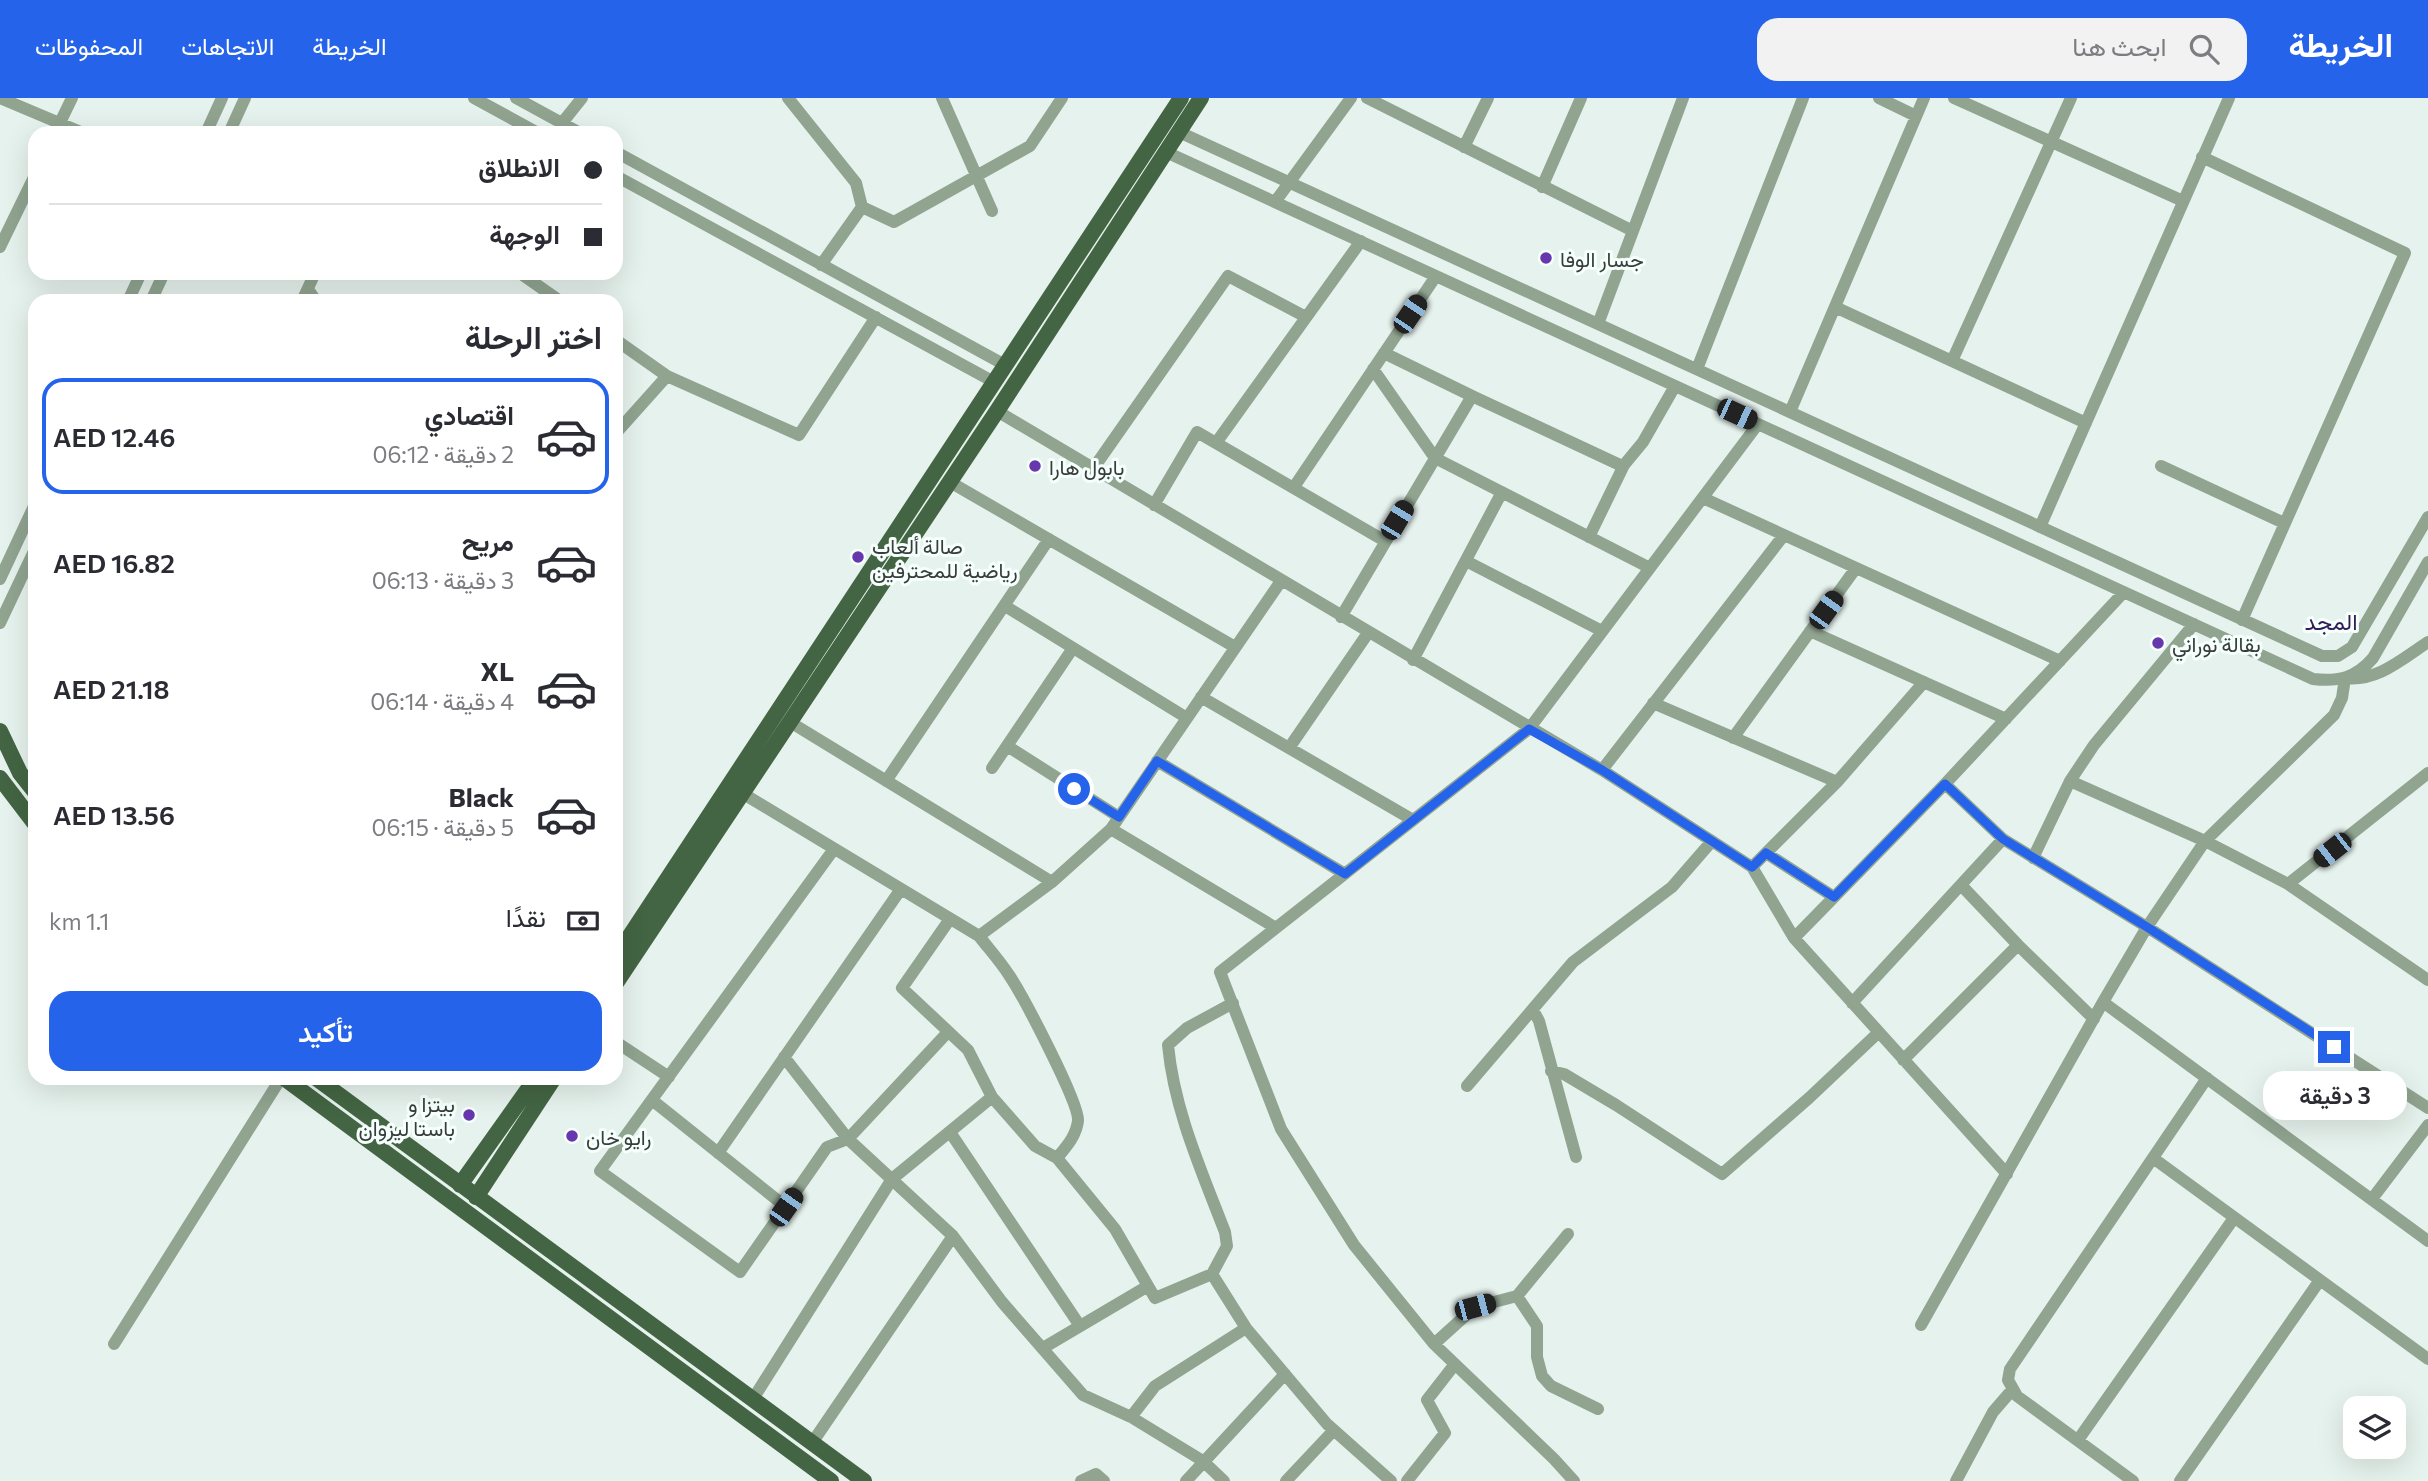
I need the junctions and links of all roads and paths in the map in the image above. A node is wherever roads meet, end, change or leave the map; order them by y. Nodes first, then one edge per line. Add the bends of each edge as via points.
1 (0, 98) edge
2 (72, 98) edge
3 (222, 98) edge
4 (245, 98) edge
5 (474, 98) edge
6 (516, 98) edge
7 (583, 98) edge
8 (788, 98) edge
9 (942, 98) edge
10 (1062, 98) edge
11 (1181, 98) edge
12 (1201, 98) edge
13 (1351, 98) edge
14 (1367, 98) edge
15 (1488, 98) edge
16 (1581, 98) edge
17 (1683, 98) edge
18 (1803, 98) edge
19 (1878, 98) edge
20 (1924, 98) edge
21 (1954, 98) edge
22 (2071, 98) edge
23 (2229, 98) edge
24 (1916, 116) junction
25 (562, 123) junction
26 (53, 126) edge
27 (58, 126) edge
28 (209, 126) edge
29 (235, 126) edge
30 (525, 126) edge
31 (567, 126) edge
32 (1179, 132) junction
33 (2051, 143) junction
34 (1464, 147) junction
35 (1166, 152) junction
36 (623, 156) edge
37 (2202, 158) junction
38 (977, 176) junction
39 (623, 180) edge
40 (1288, 182) junction
41 (1542, 187) junction
42 (28, 189) edge
43 (2183, 201) junction
44 (1275, 202) junction
45 (862, 207) junction
46 (992, 211) dead end
47 (1633, 231) junction
48 (1361, 241) junction
49 (0, 247) edge
50 (821, 265) junction
51 (1436, 276) junction
52 (530, 280) edge
53 (550, 294) edge
54 (1835, 307) junction
55 (876, 317) junction
56 (1306, 317) junction
57 (1598, 324) junction
58 (623, 345) edge
59 (1384, 353) junction
60 (1952, 361) junction
61 (1005, 365) junction
62 (1373, 369) junction
63 (1697, 369) junction
64 (667, 376) junction
65 (994, 382) junction
66 (1675, 386) junction
67 (1472, 397) junction
68 (997, 411) junction
69 (1790, 412) junction
70 (2086, 423) junction
71 (1758, 424) junction
72 (623, 426) edge
73 (1216, 443) junction
74 (1435, 458) junction
75 (1620, 465) dead end
76 (2161, 466) dead end
77 (1093, 469) junction
78 (950, 482) junction
79 (1294, 487) junction
80 (1503, 492) junction
81 (1703, 498) junction
82 (1154, 505) junction
83 (2428, 517) edge
84 (28, 518) edge
85 (2284, 523) junction
86 (2040, 527) junction
87 (1784, 535) junction
88 (1589, 537) junction
89 (1049, 539) junction
90 (1385, 541) junction
91 (1466, 561) junction
92 (2428, 562) edge
93 (28, 564) edge
94 (1650, 568) junction
95 (1856, 568) junction
96 (0, 579) edge
97 (1281, 581) junction
98 (2124, 592) junction
99 (1005, 606) junction
100 (1341, 617) junction
101 (2242, 620) junction
102 (0, 623) edge
103 (2194, 624) junction
104 (1602, 631) junction
105 (1810, 631) junction
106 (1368, 633) junction
107 (2428, 642) edge
108 (1236, 647) junction
109 (1073, 648) junction
110 (1413, 660) junction
111 (2060, 661) junction
112 (2345, 678) junction
113 (1924, 682) junction
114 (1201, 697) junction
115 (1653, 703) junction
116 (1187, 718) junction
117 (2006, 719) junction
118 (790, 722) junction
119 (1529, 729) junction
120 (0, 731) edge
121 (1733, 738) junction
122 (1007, 746) junction
123 (1289, 748) junction
124 (1157, 761) junction
125 (992, 768) dead end
126 (1602, 770) junction
127 (0, 778) edge
128 (2425, 780) edge
129 (886, 781) junction
130 (2070, 781) junction
131 (1837, 782) junction
132 (28, 783) edge
133 (1945, 784) junction
134 (743, 793) junction
135 (28, 815) edge
136 (1119, 817) junction
137 (1413, 820) junction
138 (1111, 828) junction
139 (2003, 839) junction
140 (1712, 841) junction
141 (2205, 841) junction
142 (834, 849) junction
143 (1766, 853) junction
144 (2033, 858) junction
145 (1752, 867) junction
146 (1345, 874) junction
147 (1052, 881) junction
148 (2288, 884) junction
149 (1961, 885) junction
150 (901, 889) junction
151 (1834, 897) junction
152 (950, 919) junction
153 (2147, 927) junction
154 (1276, 928) junction
155 (979, 936) junction
156 (1794, 938) junction
157 (623, 946) edge
158 (2018, 946) junction
159 (623, 973) edge
160 (2428, 980) edge
161 (2103, 1002) junction
162 (1233, 1003) junction
163 (1852, 1003) junction
164 (1533, 1010) junction
165 (2094, 1018) junction
166 (948, 1032) junction
167 (1879, 1032) junction
168 (623, 1047) edge
169 (784, 1057) junction
170 (1903, 1060) junction
171 (1552, 1071) junction
172 (669, 1077) junction
173 (2207, 1078) junction
174 (278, 1085) edge
175 (292, 1085) edge
176 (325, 1085) edge
177 (531, 1085) edge
178 (549, 1085) edge
179 (1467, 1086) dead end
180 (992, 1097) junction
181 (652, 1100) junction
182 (2428, 1106) edge
183 (2428, 1125) edge
184 (950, 1132) junction
185 (848, 1139) junction
186 (718, 1153) junction
187 (1576, 1157) dead end
188 (1057, 1158) junction
189 (2152, 1158) junction
190 (2007, 1174) junction
191 (892, 1179) junction
192 (460, 1185) junction
193 (476, 1197) junction
194 (2372, 1199) junction
195 (786, 1207) junction
196 (2234, 1218) junction
197 (1568, 1234) dead end
198 (953, 1236) junction
199 (2428, 1241) edge
200 (1212, 1274) junction
201 (2320, 1280) junction
202 (1148, 1286) junction
203 (1517, 1296) junction
204 (1922, 1325) dead end
205 (1080, 1326) junction
206 (1246, 1328) junction
207 (114, 1344) dead end
208 (1434, 1344) junction
209 (1043, 1348) junction
210 (2428, 1359) edge
211 (1455, 1364) junction
212 (1285, 1374) junction
213 (2012, 1390) junction
214 (753, 1399) junction
215 (1598, 1409) dead end
216 (1131, 1417) junction
217 (1334, 1430) junction
218 (2078, 1440) junction
219 (812, 1443) junction
220 (1203, 1461) junction
221 (831, 1481) edge
222 (864, 1481) edge
223 (1081, 1481) edge
224 (1104, 1481) edge
225 (1186, 1481) edge
226 (1224, 1481) edge
227 (1286, 1481) edge
228 (1391, 1481) edge
229 (1406, 1481) edge
230 (1574, 1481) edge
231 (1956, 1481) edge
232 (2133, 1481) edge
233 (2180, 1481) edge

1 - 26 street
2 - 27 street
3 - 28 street
4 - 29 street
5 - 30 street
6 - 25 street
7 - 25 street
8 - 45 street via 856,184
9 - 38 street
10 - 38 street via 1030,146
11 - 61 main road
12 - 32 main road
13 - 40 street
14 - 34 street
15 - 34 street
16 - 41 street
17 - 47 street
18 - 63 street
19 - 24 street
20 - 24 street
21 - 33 street
22 - 33 street
23 - 37 street
24 - 54 street
25 - 31 street
32 - 35 main road
32 - 40 street
33 - 43 street
33 - 60 street
34 - 41 street
35 - 44 street
35 - 68 main road
36 - 50 street
37 - 43 street
37 - 85 street via 2405,253
38 - 45 street via 894,222
38 - 46 street
39 - 55 street
40 - 44 street
40 - 57 street
41 - 47 street
42 - 49 street
43 - 70 street
44 - 48 street
45 - 50 street
47 - 57 street
48 - 51 street
48 - 56 street
50 - 61 street
51 - 59 street
51 - 66 street
52 - 53 street
54 - 60 street
54 - 69 street
55 - 64 street via 799,435
55 - 65 street
56 - 73 street
56 - 77 street via 1228,276
57 - 63 street
58 - 64 street
59 - 62 street
59 - 67 street
60 - 70 street
61 - 65 main road
62 - 74 street
62 - 79 street
63 - 69 street
64 - 72 street
65 - 157 main road
66 - 71 street
66 - 88 street via 1624,466
67 - 74 street
67 - 75 street
68 - 77 street
68 - 78 main road
69 - 86 street
70 - 86 street
71 - 81 street
71 - 98 street
73 - 79 street
73 - 82 street via 1197,432
74 - 80 street
74 - 90 street
76 - 85 street
77 - 82 street
78 - 89 street
78 - 118 main road
79 - 90 street
80 - 88 street
80 - 91 street
81 - 87 street
81 - 94 street
82 - 97 street
83 - 101 street via 2346,652 2322,656
84 - 96 street
85 - 101 street
86 - 101 street
87 - 95 street
87 - 115 street
88 - 94 street
89 - 99 street
89 - 108 street
90 - 100 street
91 - 104 street
91 - 110 street
92 - 112 street via 2373,658
93 - 102 street
94 - 104 street
95 - 105 street
95 - 111 street
97 - 100 street
97 - 108 street
98 - 103 street
98 - 111 street
99 - 109 street
99 - 129 street
100 - 106 street
103 - 112 street via 2313,679
103 - 130 street
104 - 119 street
105 - 113 street
105 - 121 street
106 - 110 street
106 - 123 street
107 - 112 street via 2373,676
108 - 114 street
109 - 116 street
109 - 122 street
110 - 119 street
111 - 117 street
112 - 141 street via 2334,715
113 - 117 street
113 - 131 street
114 - 116 street
114 - 123 street
115 - 121 street
115 - 126 street
116 - 124 street
117 - 133 street
118 - 129 street
118 - 134 main road
119 - 126 street
119 - 137 street
120 - 132 main road
121 - 131 street
122 - 125 street
122 - 136 street
123 - 137 street
124 - 136 street
124 - 146 street
126 - 140 street
127 - 135 main road
128 - 148 street
129 - 147 street
130 - 141 street
130 - 144 street
131 - 143 street
133 - 139 street
133 - 151 street
134 - 142 street
134 - 159 main road
136 - 138 street
137 - 146 street
138 - 147 street
138 - 154 street
139 - 144 street
139 - 149 street
140 - 145 street
140 - 164 street via 1672,887 1573,962
141 - 148 street
141 - 153 street
142 - 150 street
142 - 172 street
143 - 145 street
143 - 151 street
144 - 153 street
145 - 156 street
146 - 154 street
147 - 155 street
148 - 160 street
149 - 158 street
149 - 163 street
150 - 152 street
150 - 169 street
151 - 156 street
152 - 155 street
152 - 166 street via 902,988
153 - 161 street
153 - 182 street
154 - 162 street via 1220,972
155 - 188 street via 1009,975 1076,1106 1078,1119 1072,1140
156 - 163 street
158 - 165 street
158 - 170 street
161 - 165 street
161 - 173 street
162 - 200 street via 1187,1028 1168,1045 1188,1134 1225,1232 1227,1246
162 - 208 street via 1281,1129 1354,1245
163 - 167 street
164 - 171 street
164 - 179 street
165 - 190 street
166 - 180 street via 968,1050
166 - 185 street
167 - 170 street
167 - 171 street via 1722,1174 1616,1105
168 - 172 street
169 - 185 street
169 - 186 street
170 - 190 street
171 - 187 street
172 - 181 street
173 - 189 street
173 - 194 street
174 - 207 street
175 - 221 main road
176 - 192 main road
177 - 192 main road
178 - 193 main road
180 - 184 street
180 - 188 street via 1035,1146
181 - 186 street
181 - 195 street via 600,1171 740,1272
183 - 194 street
184 - 191 street
184 - 205 street
185 - 191 street
185 - 195 street via 827,1147
186 - 195 street
188 - 202 street via 1115,1229
189 - 196 street
189 - 213 street via 2010,1369
190 - 204 street
191 - 198 street
191 - 214 street
192 - 193 main road
193 - 214 main road
194 - 199 street
196 - 201 street
196 - 218 street
197 - 203 street
198 - 209 street
198 - 219 street
200 - 202 street via 1155,1298
200 - 206 street
201 - 210 street
201 - 233 street
202 - 205 street
203 - 208 street via 1475,1307
203 - 215 street via 1537,1326 1542,1376 1552,1386
205 - 209 street
206 - 212 street
206 - 216 street via 1154,1386
208 - 211 street
209 - 216 street via 1083,1395
211 - 229 street via 1427,1400 1445,1433
211 - 230 street
212 - 217 street
212 - 220 street
213 - 218 street
213 - 231 street via 1993,1412
214 - 219 main road
216 - 220 street
217 - 227 street
217 - 228 street
218 - 232 street
219 - 222 main road
220 - 225 street
220 - 226 street
223 - 224 street via 1096,1475

